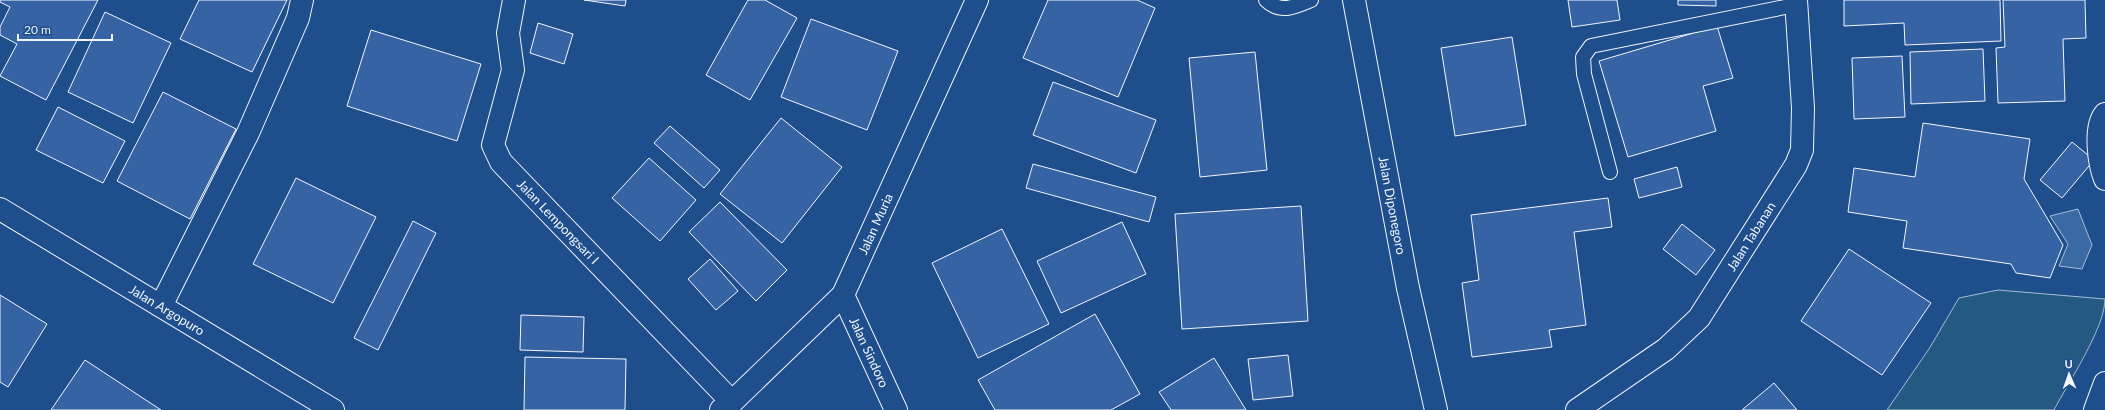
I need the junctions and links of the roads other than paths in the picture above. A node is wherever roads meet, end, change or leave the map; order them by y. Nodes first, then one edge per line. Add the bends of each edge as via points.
1 (302, 0) edge
2 (514, 0) edge
3 (976, 0) edge
4 (1266, 0) edge
5 (1311, 0) edge
6 (1354, 0) edge
7 (1795, 3) edge
8 (2105, 114) edge
9 (1610, 172) dead end
10 (2105, 179) edge
11 (0, 209) edge
12 (843, 295) junction
13 (161, 306) junction
14 (2105, 382) edge
15 (726, 406) edge
16 (333, 410) edge
17 (896, 410) edge
18 (1436, 410) edge
19 (1577, 410) edge
20 (2095, 410) edge

1 - 13 street via 298,18 248,133
2 - 15 street, Jalan Lempongsari I via 508,33 513,70 493,145 496,154
3 - 12 street, Jalan Muria
4 - 5 lane via 1273,7 1291,9
6 - 18 street, Jalan Diponegoro via 1408,288
7 - 9 lane via 1591,46 1583,57 1584,74
7 - 19 street, Jalan Tabanan via 1803,108 1802,150 1796,165 1699,318 1666,349
8 - 10 street via 2098,137
11 - 13 street, Jalan Argopuro
12 - 15 street, Jalan Muria
12 - 17 street, Jalan Sindoro
13 - 16 street, Jalan Argopuro
14 - 20 street

